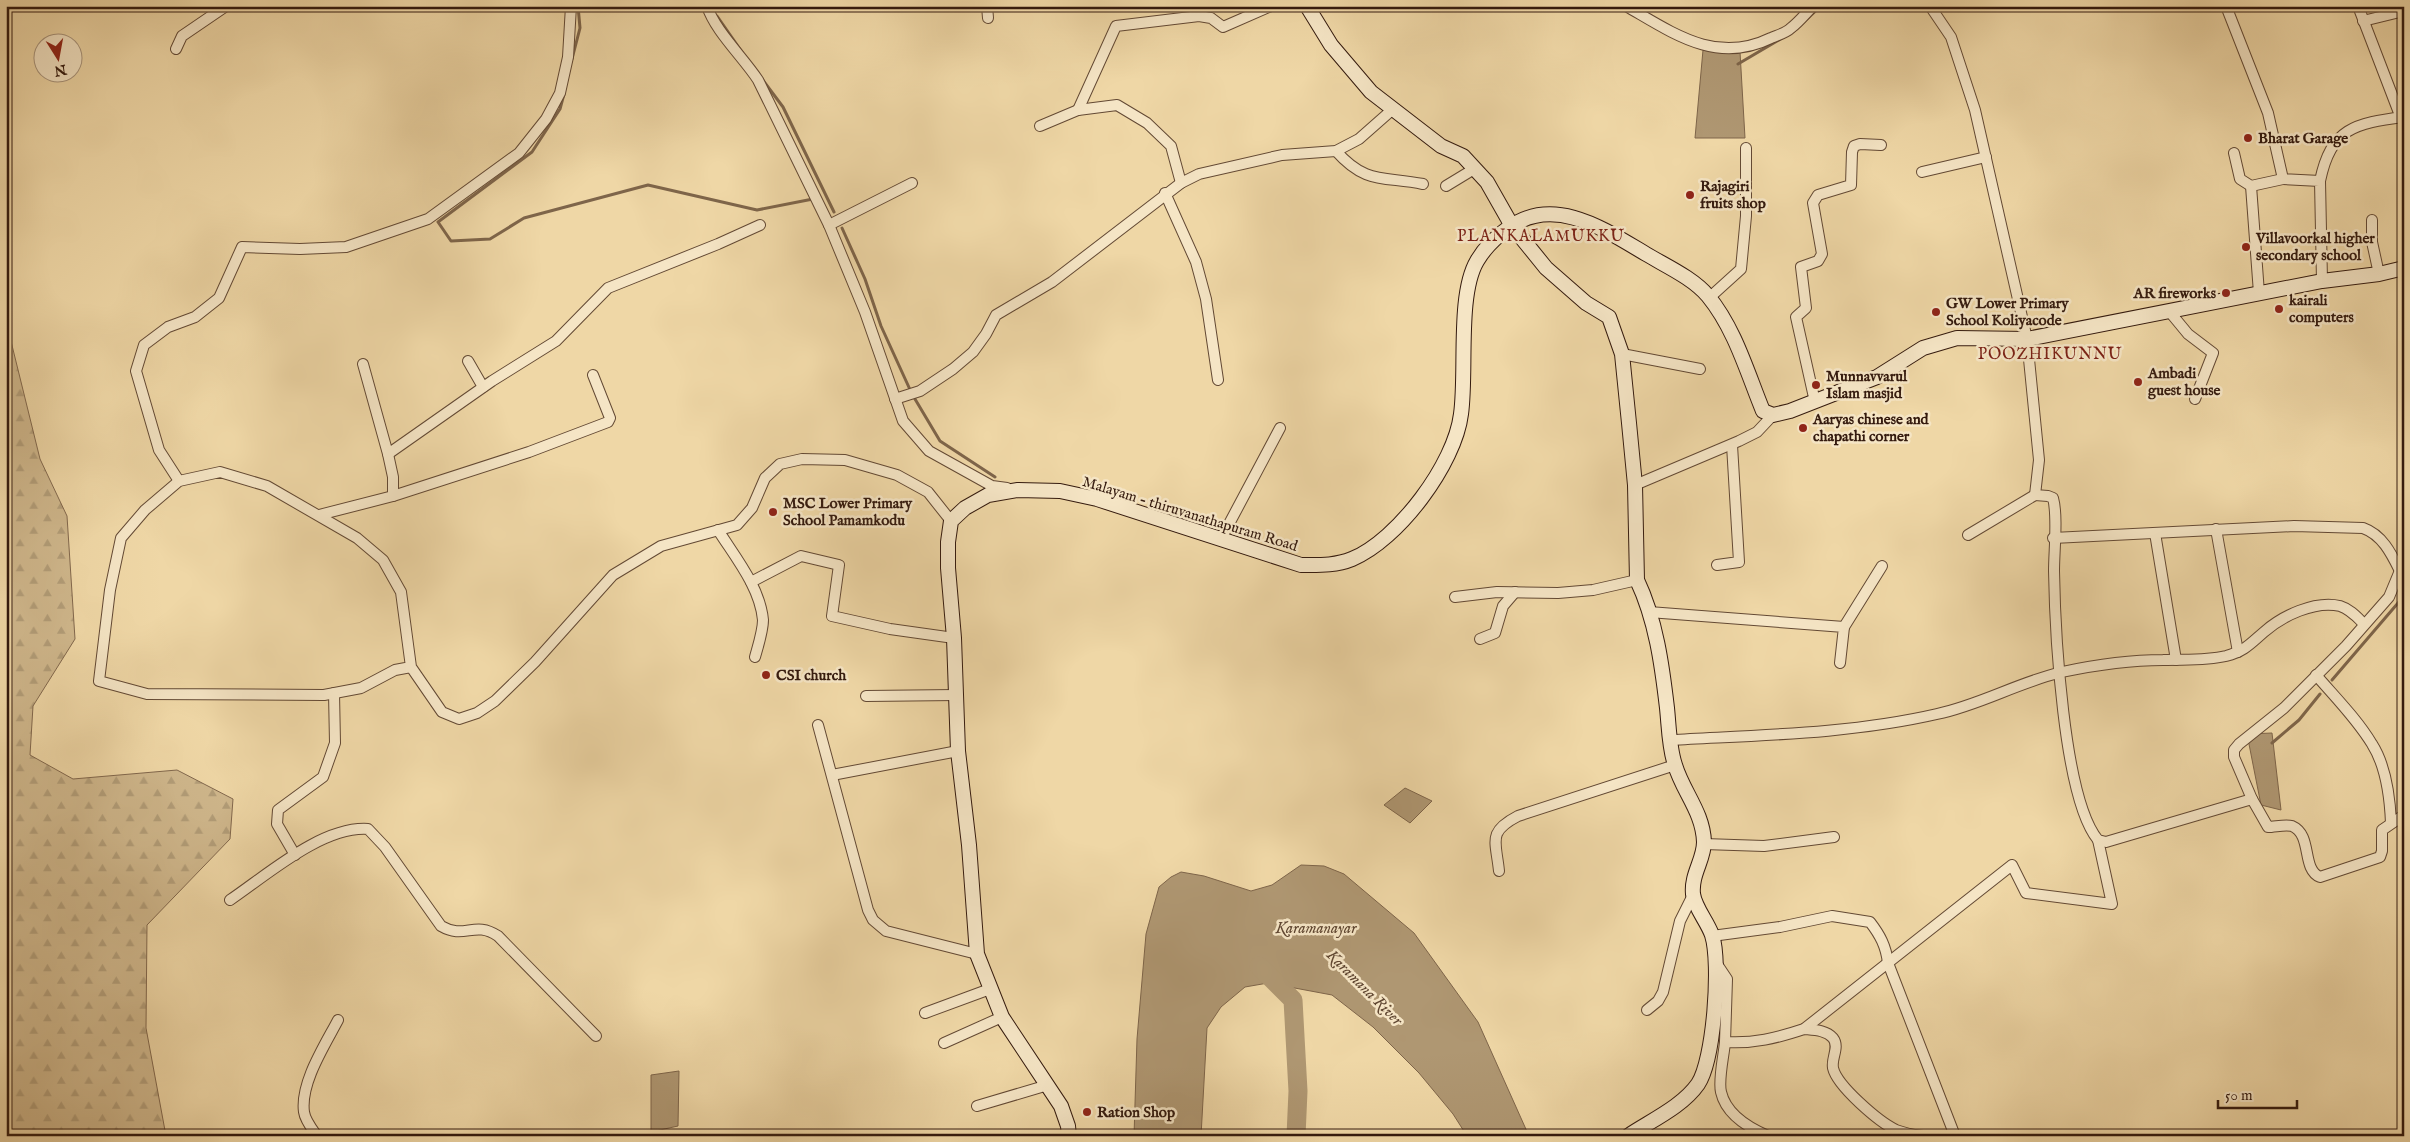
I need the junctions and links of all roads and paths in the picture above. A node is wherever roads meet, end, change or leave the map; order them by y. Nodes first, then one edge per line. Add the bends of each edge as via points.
1 (226, 6) edge
2 (571, 6) edge
3 (707, 6) edge
4 (987, 6) edge
5 (1271, 6) edge
6 (1307, 6) edge
7 (1626, 6) edge
8 (1813, 6) edge
9 (1930, 6) edge
10 (2226, 6) edge
11 (2358, 6) edge
12 (2404, 11) edge
13 (988, 18) dead end
14 (2363, 21) junction
15 (176, 49) dead end
16 (1393, 109) junction
17 (1078, 110) junction
18 (2402, 118) edge
19 (1040, 126) dead end
20 (1881, 145) dead end
21 (1746, 148) dead end
22 (1336, 151) junction
23 (2234, 153) dead end
24 (1986, 157) junction
25 (1474, 169) junction
26 (1922, 172) dead end
27 (2284, 179) junction
28 (2320, 181) junction
29 (912, 183) dead end
30 (1181, 183) junction
31 (1423, 184) dead end
32 (1446, 186) dead end
33 (2251, 186) junction
34 (1165, 193) junction
35 (2372, 220) dead end
36 (760, 225) dead end
37 (829, 225) junction
38 (1512, 226) junction
39 (2404, 268) edge
40 (2379, 274) junction
41 (2322, 281) junction
42 (2259, 293) junction
43 (1709, 298) junction
44 (2169, 311) junction
45 (2027, 339) junction
46 (1622, 354) junction
47 (468, 361) dead end
48 (363, 364) dead end
49 (1700, 369) dead end
50 (593, 375) dead end
51 (1218, 380) dead end
52 (483, 387) junction
53 (895, 399) junction
54 (2196, 399) dead end
55 (1815, 402) junction
56 (1773, 415) junction
57 (1280, 428) dead end
58 (1732, 445) junction
59 (388, 454) junction
60 (179, 481) junction
61 (1635, 485) junction
62 (1018, 490) junction
63 (2035, 495) junction
64 (393, 496) junction
65 (320, 515) junction
66 (951, 521) junction
67 (2216, 529) junction
68 (718, 530) junction
69 (2155, 532) junction
70 (1968, 535) dead end
71 (2053, 538) junction
72 (1221, 539) junction
73 (2404, 561) edge
74 (1717, 565) dead end
75 (1882, 566) dead end
76 (2400, 573) junction
77 (1637, 580) junction
78 (750, 582) junction
79 (1515, 592) junction
80 (1455, 596) dead end
81 (1649, 612) junction
82 (2364, 624) junction
83 (1844, 627) junction
84 (954, 638) junction
85 (1480, 639) dead end
86 (2238, 652) junction
87 (755, 658) dead end
88 (2176, 660) junction
89 (1840, 663) dead end
90 (411, 667) junction
91 (2060, 673) junction
92 (2316, 675) junction
93 (334, 693) junction
94 (956, 695) junction
95 (866, 696) dead end
96 (818, 725) dead end
97 (1671, 740) junction
98 (958, 751) junction
99 (1675, 765) junction
100 (832, 775) junction
101 (2252, 799) junction
102 (2404, 815) edge
103 (2391, 823) junction
104 (1834, 837) dead end
105 (2098, 840) junction
106 (1704, 844) junction
107 (295, 855) junction
108 (1499, 871) dead end
109 (1693, 895) junction
110 (230, 900) dead end
111 (1712, 936) junction
112 (977, 954) junction
113 (1714, 960) junction
114 (1888, 963) junction
115 (990, 989) junction
116 (1647, 1010) dead end
117 (925, 1013) dead end
118 (1002, 1016) junction
119 (338, 1020) dead end
120 (1804, 1029) junction
121 (596, 1036) dead end
122 (1725, 1042) junction
123 (944, 1043) dead end
124 (1048, 1085) junction
125 (977, 1106) dead end
126 (317, 1136) edge
127 (1069, 1136) edge
128 (1628, 1136) edge
129 (1768, 1136) edge
130 (1922, 1136) edge
131 (1955, 1136) edge

1 - 15 street via 182,36
2 - 60 street via 568,58 560,93 546,119 519,152 428,219 346,247 242,247 219,298 195,316 168,327 144,345 136,371 159,450
3 - 37 street via 716,26 758,80
4 - 13 street
5 - 17 street via 1224,27 1211,18 1199,16 1116,26
6 - 16 main road via 1331,45 1371,92
7 - 8 street via 1683,39 1713,48 1735,48 1761,43 1790,29
9 - 24 street via 1951,37 1975,110
10 - 27 street via 2268,113
11 - 14 street
12 - 14 street
14 - 18 street
16 - 22 street via 1359,139
16 - 25 main road via 1441,146 1463,156
17 - 19 street
17 - 30 street via 1117,105 1147,123 1171,146
18 - 28 street via 2375,121 2353,128 2338,138 2323,166
20 - 55 street via 1854,146 1851,185 1818,194 1813,203 1822,254 1818,261 1801,267 1806,308 1796,317
21 - 43 street via 1746,216 1741,269
22 - 30 street via 1282,155 1199,174
22 - 31 street via 1349,166 1378,179
23 - 33 street via 2240,179
24 - 26 street
24 - 45 street
25 - 32 street
25 - 38 main road via 1486,182
27 - 28 street
27 - 33 street
28 - 41 street
29 - 37 street
30 - 34 street
33 - 42 street
34 - 51 street via 1196,262 1206,300
34 - 53 street via 1052,282 996,315 973,352 953,369 920,390
35 - 40 street via 2372,242
36 - 52 street via 608,288 556,340
37 - 53 street via 865,312
38 - 43 main road, Malayam - thiruvanathapuram Road via 1528,216 1547,214 1576,218 1601,228 1672,269
38 - 46 main road via 1546,268 1586,303 1610,317
38 - 72 main road, Malayam - thiruvanathapuram Road via 1498,236 1477,261 1469,282 1461,416 1456,435 1431,484 1394,528 1371,549 1329,565 1301,565
39 - 40 main road
40 - 41 main road
41 - 42 main road
42 - 44 main road
43 - 56 main road, Malayam - thiruvanathapuram Road via 1735,340 1763,410
44 - 45 main road
44 - 54 street via 2188,334 2214,353
45 - 55 main road via 1957,338 1922,348 1877,378
45 - 63 street via 2039,460
46 - 49 street
46 - 61 main road
47 - 52 street
48 - 59 street
50 - 64 street via 610,418 608,422
52 - 59 street
53 - 62 street via 903,421 929,451 992,486
55 - 56 main road
56 - 58 street via 1757,432
57 - 72 street
58 - 61 street
58 - 74 street via 1739,562
59 - 64 street
60 - 65 street via 220,472 267,486
60 - 93 street via 145,510 121,538 110,590 99,681 147,694
61 - 77 main road
62 - 66 main road, Malayam - thiruvanathapuram Road via 988,495 965,508
62 - 72 main road, Malayam - thiruvanathapuram Road via 1060,492 1097,499
63 - 70 street
63 - 71 street via 2053,498
64 - 65 street
65 - 90 street via 357,538 383,560 401,592
66 - 68 street via 928,492 897,475 845,460 802,459 780,464 765,478 752,508 737,525
66 - 84 main road via 948,560
67 - 69 street
67 - 76 street via 2364,528 2383,542
67 - 86 street
68 - 78 street
68 - 90 street via 661,546 613,575 535,662 477,713 459,719 442,712
69 - 71 street
69 - 88 street
71 - 91 street
73 - 76 street
75 - 83 street
76 - 82 street via 2389,598
77 - 79 street via 1593,590
77 - 81 main road
78 - 84 street via 800,556 839,565 832,616 890,630
78 - 87 street via 760,604 763,621
79 - 80 street
79 - 85 street via 1503,606 1495,633
81 - 83 street
81 - 97 main road via 1660,652
82 - 86 street via 2340,606 2309,608 2278,622 2252,645
82 - 92 street
83 - 89 street
84 - 94 main road
86 - 88 street
88 - 91 street via 2114,663
90 - 93 street via 395,670 361,688
91 - 97 street via 1938,714 1884,724 1835,731
91 - 105 street via 2068,743 2081,806 2092,834
92 - 101 street via 2284,708 2234,750
92 - 103 street via 2373,745 2382,768
93 - 107 street via 335,744 323,777 278,810 277,824
94 - 95 street
94 - 98 main road
96 - 100 street
97 - 99 main road
98 - 100 street
98 - 112 main road via 970,845
99 - 106 main road via 1697,809
99 - 108 street via 1501,824 1495,835
100 - 112 street via 873,920 886,931
101 - 103 street via 2268,827 2292,826 2297,830 2303,838 2313,872 2320,877 2380,857 2382,830
101 - 105 street via 2106,842
102 - 103 street
104 - 106 street via 1764,846
105 - 114 street via 2112,904 2026,893 2012,865
106 - 109 main road via 1693,878
107 - 110 street
107 - 121 street via 340,831 368,829 385,847 442,926 451,932 489,929
109 - 111 main road
109 - 116 street via 1680,921 1663,992
111 - 113 main road
111 - 114 street via 1832,916 1855,918 1870,922 1880,935
112 - 115 main road
113 - 122 street via 1727,979
113 - 128 main road via 1714,1008 1708,1056 1698,1084 1679,1103
114 - 120 street
114 - 131 street
115 - 117 street
115 - 118 main road
118 - 123 street
118 - 124 main road
119 - 126 street via 313,1068 305,1095 304,1112
120 - 122 street via 1745,1044
120 - 130 street via 1820,1031 1836,1043 1833,1067 1856,1099 1896,1130
122 - 129 street via 1721,1091 1727,1106 1749,1128
124 - 125 street
124 - 127 main road via 1061,1106

